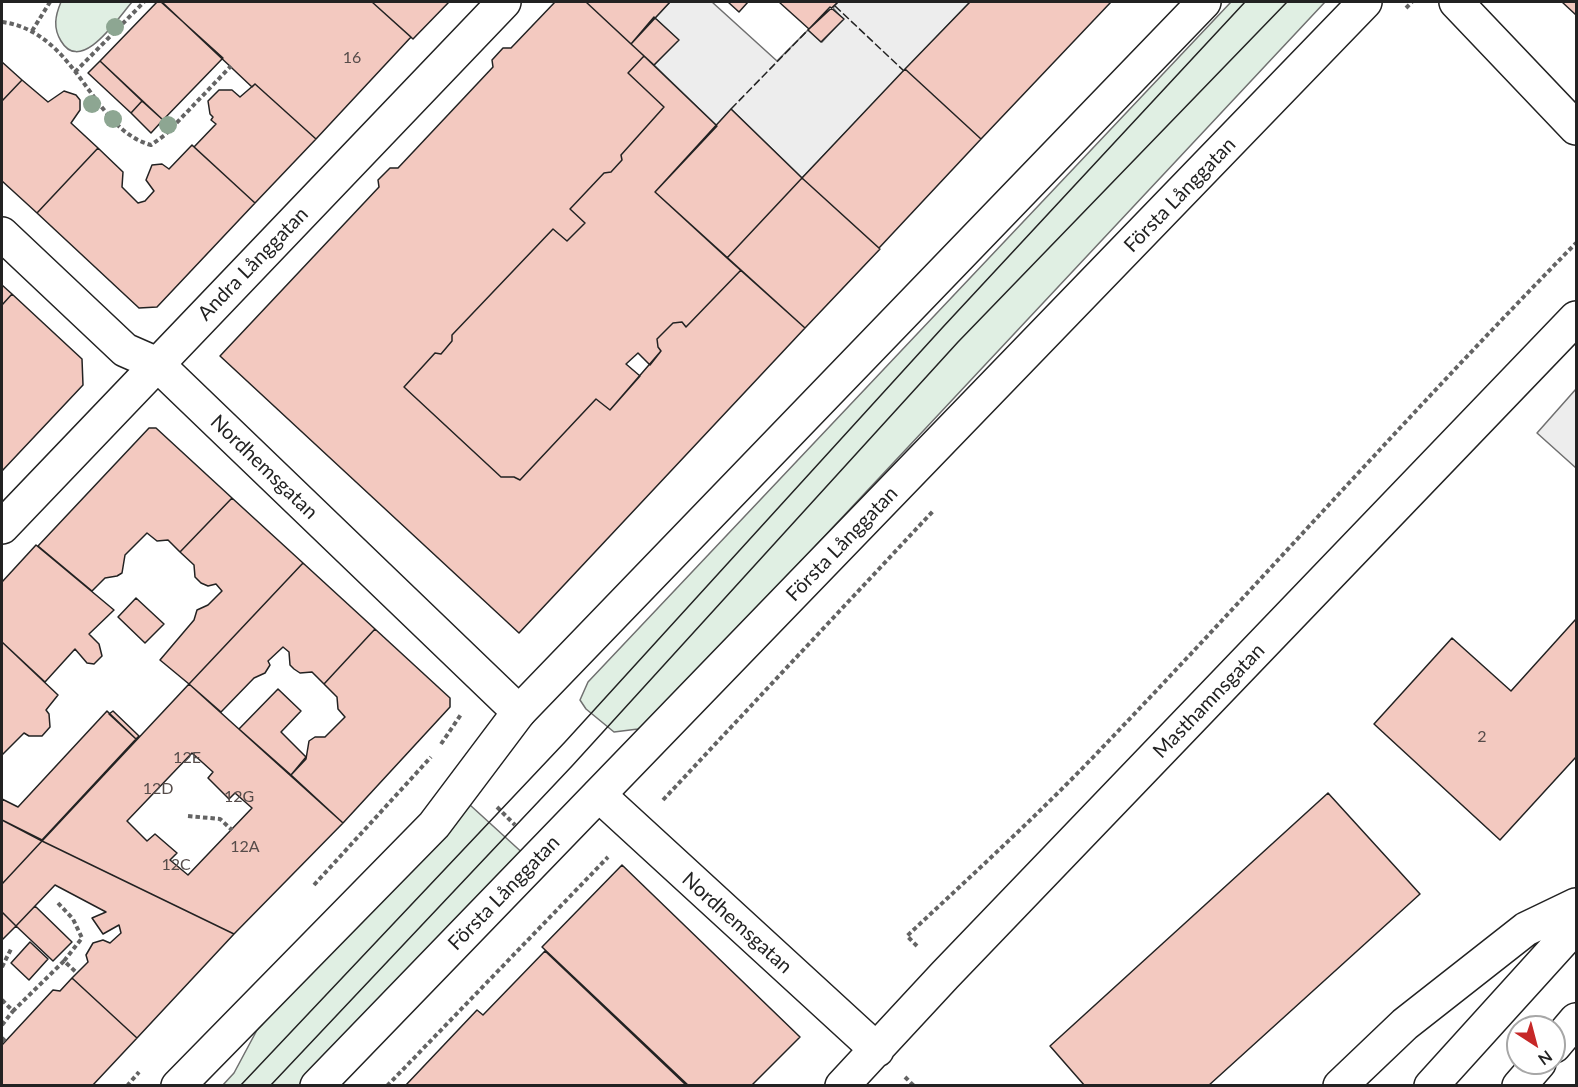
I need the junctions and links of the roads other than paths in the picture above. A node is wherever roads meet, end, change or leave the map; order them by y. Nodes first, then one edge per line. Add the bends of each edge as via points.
1 (504, 2) edge
2 (1204, 2) edge
3 (1365, 2) edge
4 (1456, 2) edge
5 (1576, 128) edge
6 (2, 234) edge
7 (1576, 318) edge
8 (157, 364) junction
9 (2, 527) edge
10 (519, 712) junction
11 (599, 795) junction
12 (1576, 904) edge
13 (1576, 926) edge
14 (1576, 1020) edge
15 (1566, 1032) edge
16 (877, 1050) junction
17 (178, 1086) edge
18 (317, 1086) edge
19 (842, 1086) edge
20 (1340, 1086) edge
21 (1431, 1086) edge

1 - 8 main road, Andra Långgatan
2 - 10 main road
3 - 11 main road, Första Långgatan
4 - 5 main road
6 - 8 main road, Nordhemsgatan via 125,350
7 - 16 main road, Masthamnsgatan
8 - 9 main road, Andra Långgatan
8 - 10 main road, Nordhemsgatan
10 - 17 main road via 434,825
11 - 16 main road, Nordhemsgatan
11 - 18 main road, Första Långgatan
12 - 20 main road via 1526,929 1405,1024
13 - 21 main road
14 - 15 main road
16 - 19 main road, Masthamnsgatan

